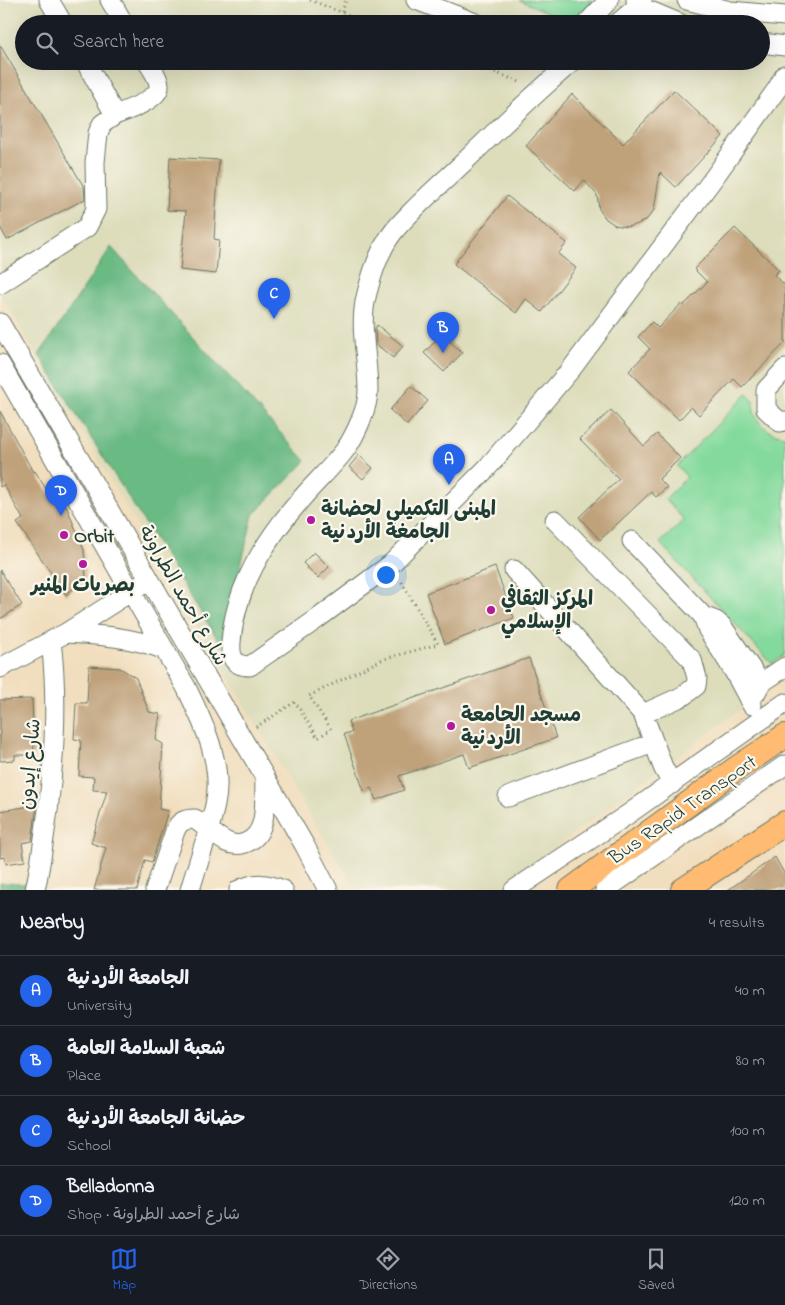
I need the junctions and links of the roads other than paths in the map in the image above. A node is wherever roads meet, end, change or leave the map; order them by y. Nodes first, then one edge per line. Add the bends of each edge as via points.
1 (49, 0) edge
2 (110, 0) edge
3 (416, 0) edge
4 (609, 0) edge
5 (687, 0) edge
6 (639, 2) edge
7 (58, 15) edge
8 (119, 15) edge
9 (455, 15) edge
10 (595, 15) edge
11 (626, 15) edge
12 (664, 15) edge
13 (785, 16) edge
14 (770, 44) edge
15 (785, 46) edge
16 (90, 70) edge
17 (152, 70) edge
18 (562, 70) edge
19 (785, 74) edge
20 (115, 116) junction
21 (0, 284) edge
22 (0, 323) edge
23 (0, 364) edge
24 (785, 369) edge
25 (785, 421) edge
26 (555, 520) dead end
27 (632, 541) dead end
28 (514, 570) dead end
29 (150, 580) junction
30 (130, 591) junction
31 (703, 616) junction
32 (58, 637) junction
33 (165, 650) junction
34 (785, 667) edge
35 (0, 668) edge
36 (761, 683) junction
37 (785, 703) edge
38 (752, 705) junction
39 (643, 714) junction
40 (751, 727) junction
41 (785, 736) edge
42 (653, 743) junction
43 (785, 765) edge
44 (785, 780) edge
45 (266, 781) junction
46 (672, 784) junction
47 (508, 797) dead end
48 (785, 823) edge
49 (208, 828) junction
50 (35, 890) edge
51 (155, 890) edge
52 (190, 890) edge
53 (239, 890) edge
54 (283, 890) edge
55 (328, 890) edge
56 (514, 890) edge
57 (571, 890) edge
58 (604, 890) edge
59 (622, 890) edge
60 (683, 890) edge

1 - 7 street
2 - 8 street
3 - 9 street
4 - 10 street
5 - 13 street via 730,11
6 - 11 street
6 - 12 street
14 - 15 street
16 - 20 street
17 - 20 street via 160,85 158,90 138,106
18 - 19 street via 393,232 378,260 362,317 368,393 366,407 346,449 272,534 256,563 240,602 231,646 234,661 243,666 250,666 391,564 487,468 572,368 713,179
20 - 21 street via 102,124 98,133 96,210 87,228
22 - 29 street, شارع أحمد الطراونة
23 - 30 street
24 - 25 street via 766,390 766,409 780,422
26 - 39 street via 692,660 696,686 683,696
27 - 31 street
28 - 39 street
29 - 30 street
29 - 45 street, شارع أحمد الطراونة
30 - 32 street
30 - 33 street
31 - 36 street via 722,626
31 - 38 street
32 - 33 street via 127,639
32 - 35 street
32 - 50 street, شارع إيدون via 54,761
33 - 49 street via 186,686 211,745 216,803
34 - 36 street
36 - 38 street
37 - 40 street
38 - 40 street
39 - 42 street
40 - 46 street
41 - 57 main road
42 - 46 street
42 - 47 street
43 - 58 street, Bus Rapid Transport
44 - 59 street, Bus Rapid Transport
45 - 49 street via 263,821 253,840 236,845
45 - 55 street, شارع أحمد الطراونة
46 - 56 street
48 - 60 main road
49 - 51 street via 194,819 177,825
49 - 52 street
53 - 54 street via 250,885 268,884

